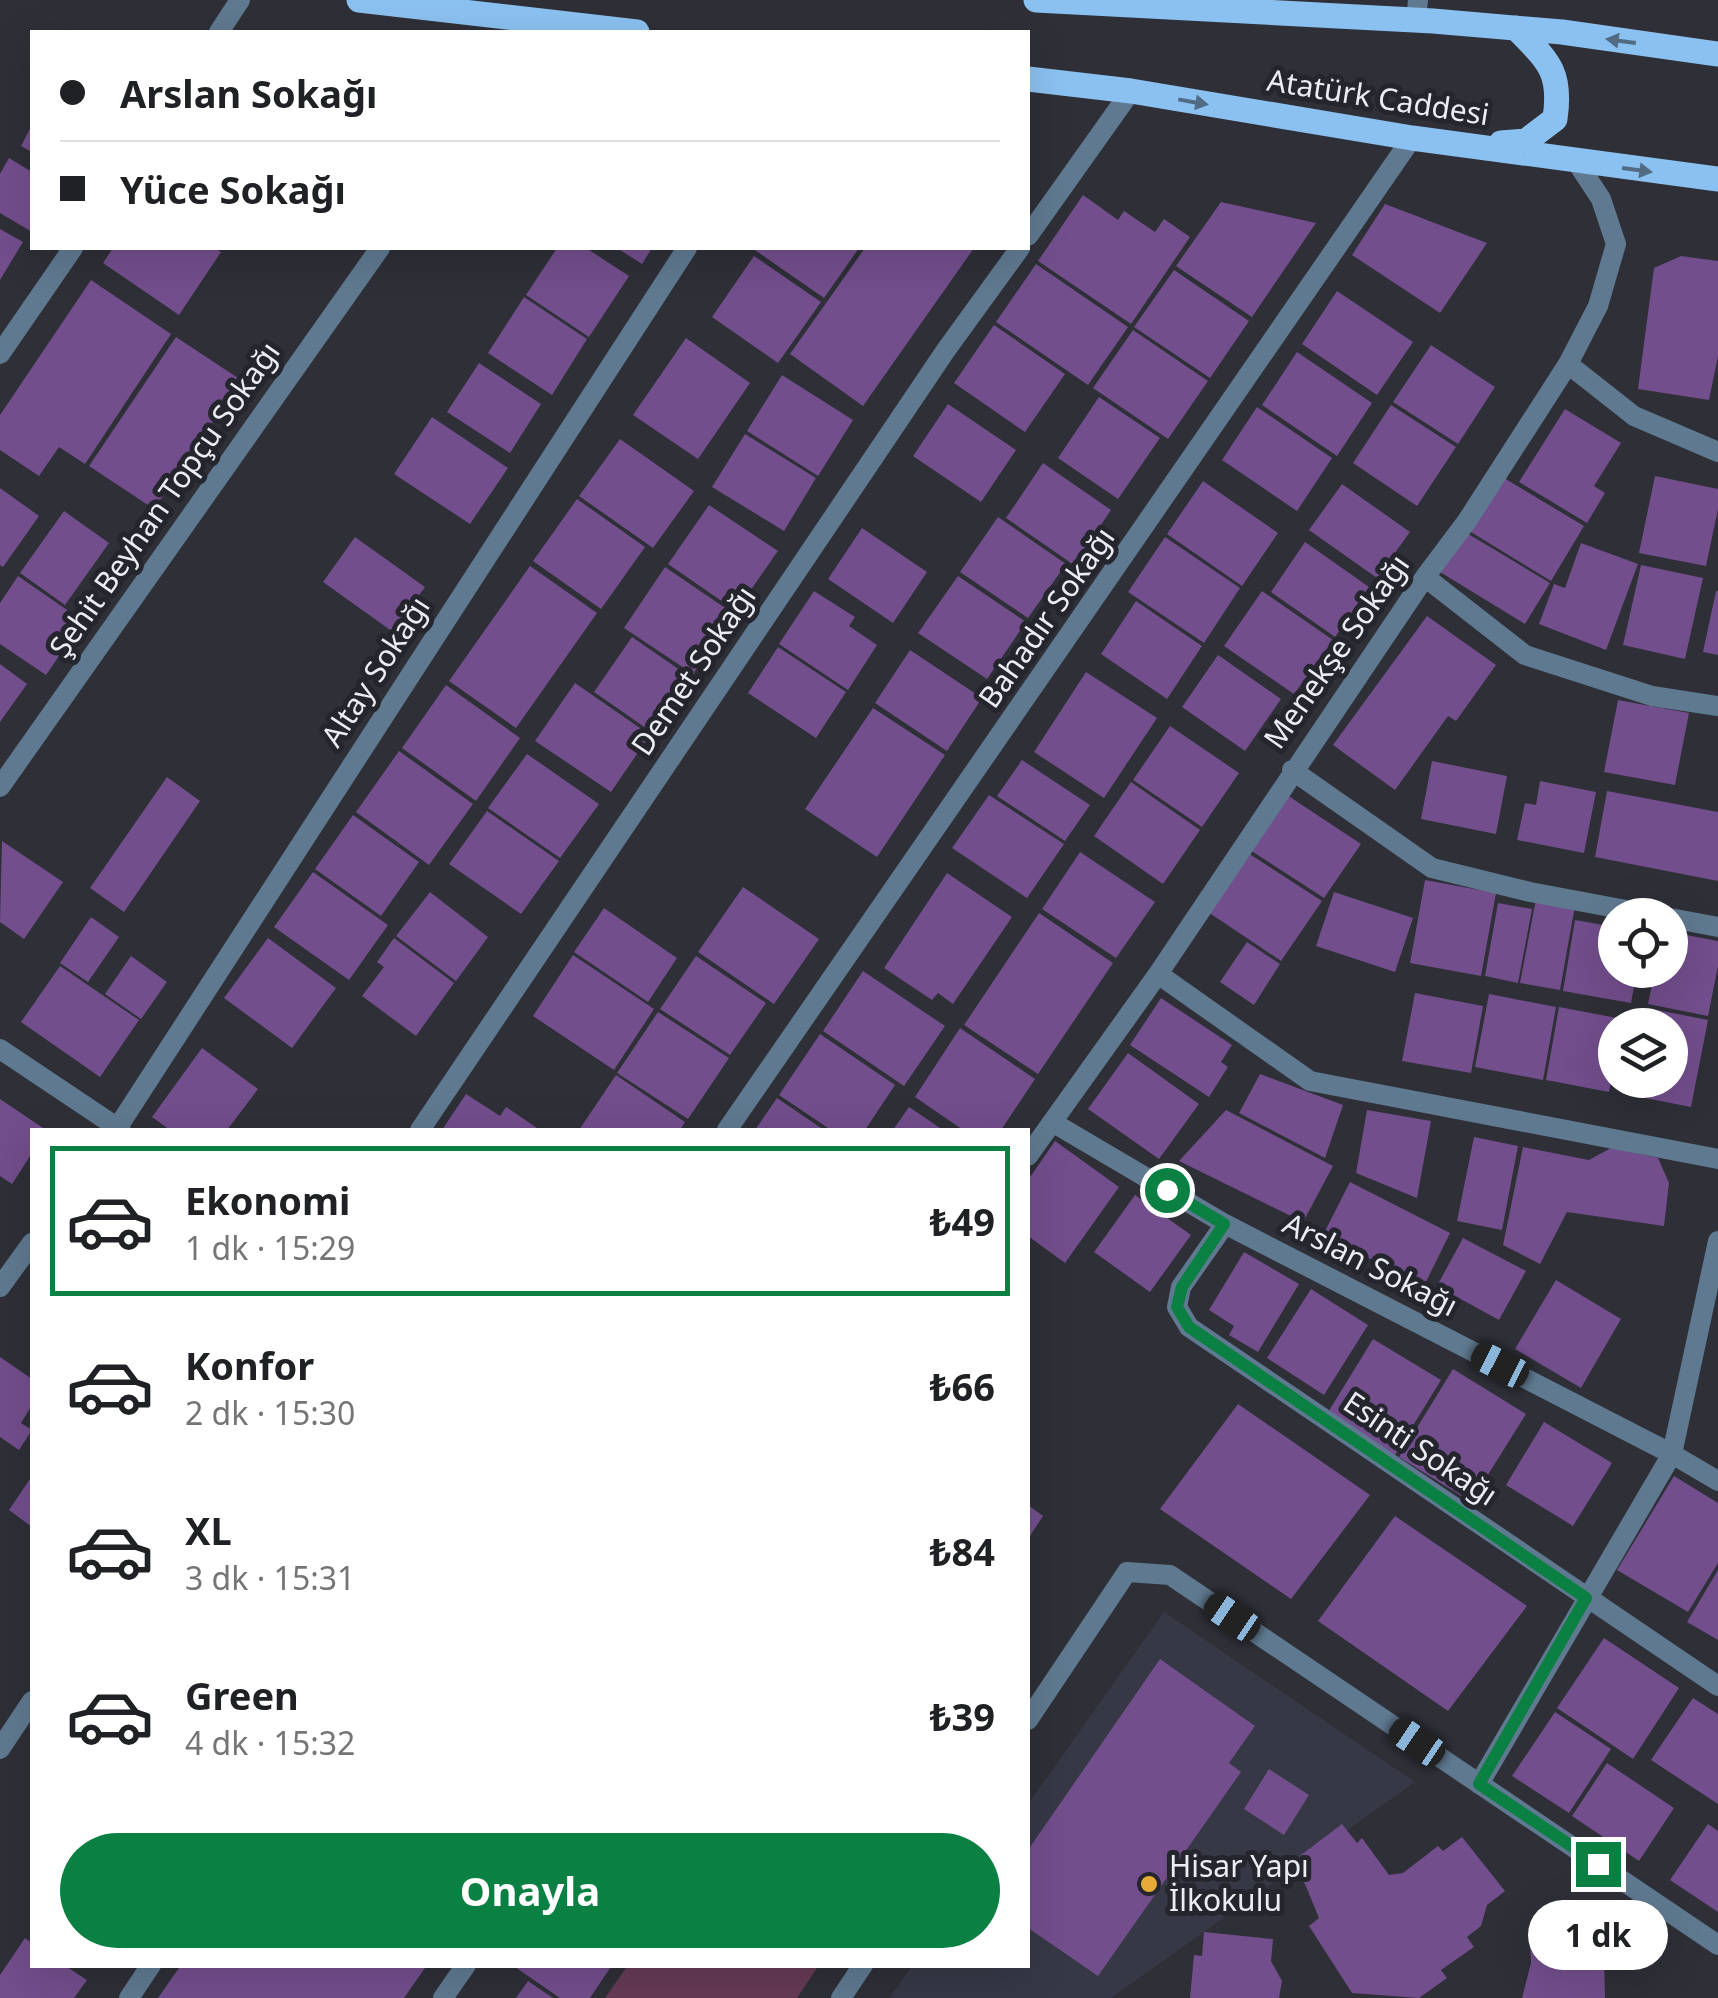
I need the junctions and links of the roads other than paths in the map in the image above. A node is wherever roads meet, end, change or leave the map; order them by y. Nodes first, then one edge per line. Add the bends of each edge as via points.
1 (240, 0) edge
2 (358, 0) edge
3 (1036, 0) edge
4 (1146, 3) edge
5 (1417, 10) edge
6 (529, 26) edge
7 (1516, 28) junction
8 (219, 30) edge
9 (601, 30) edge
10 (1718, 54) edge
11 (1030, 79) edge
12 (1131, 91) junction
13 (1412, 138) junction
14 (1472, 146) junction
15 (1576, 161) junction
16 (1718, 179) edge
17 (1030, 233) edge
18 (72, 250) edge
19 (379, 250) edge
20 (687, 250) edge
21 (1019, 250) edge
22 (0, 354) edge
23 (1568, 364) junction
24 (1718, 452) edge
25 (1425, 577) junction
26 (1718, 706) edge
27 (1292, 770) junction
28 (0, 788) edge
29 (1598, 905) edge
30 (1688, 921) edge
31 (1718, 927) edge
32 (1158, 974) junction
33 (0, 1049) edge
34 (1052, 1122) junction
35 (117, 1128) edge
36 (119, 1128) edge
37 (421, 1128) edge
38 (728, 1128) edge
39 (1030, 1153) edge
40 (1718, 1158) edge
41 (1224, 1224) junction
42 (1718, 1241) edge
43 (30, 1246) edge
44 (0, 1287) edge
45 (1672, 1454) junction
46 (1718, 1480) edge
47 (1586, 1598) junction
48 (1718, 1686) edge
49 (30, 1704) edge
50 (1030, 1717) edge
51 (0, 1749) edge
52 (1479, 1784) junction
53 (1718, 1945) edge
54 (149, 1968) edge
55 (464, 1968) edge
56 (861, 1968) edge
57 (129, 1998) edge
58 (443, 1998) edge
59 (841, 1998) edge

1 - 8 street
2 - 6 main road
3 - 4 main road
4 - 5 main road
5 - 7 main road
6 - 9 main road
10 -> 7 main road
7 - 14 main road via 1550,65 1559,89 1555,119 1526,140
11 - 12 main road, Atatürk Caddesi
12 -> 13 main road, Atatürk Caddesi
12 - 17 street
13 - 14 main road, Atatürk Caddesi
13 - 38 street, Bahadır Sokağı
14 - 15 main road, Atatürk Caddesi
15 -> 16 main road, Atatürk Caddesi
15 - 23 street, Menekşe Sokağı via 1601,198 1616,244 1598,306
18 - 22 street
19 - 28 street, Şehit Beyhan Topçu Sokağı
20 - 36 street, Altay Sokağı
21 - 37 street, Demet Sokağı
23 - 24 street via 1634,416
23 - 25 street, Menekşe Sokağı
25 - 26 street via 1525,655 1652,696
25 - 27 street, Menekşe Sokağı
27 - 29 street via 1432,868
27 - 32 street, Menekşe Sokağı
30 - 31 street
32 - 34 street, Menekşe Sokağı
32 - 40 street via 1310,1080
33 - 35 street
34 - 39 street, Menekşe Sokağı
34 - 41 street, Arslan Sokağı
41 - 45 street, Arslan Sokağı
41 - 47 street, Esinti Sokağı via 1182,1287 1177,1307 1189,1327
42 - 45 street
43 - 44 street
45 - 46 street, Arslan Sokağı
45 - 47 street
47 - 48 street, Esinti Sokağı
47 - 52 street
49 - 51 street
50 - 52 street via 1126,1572 1170,1575
52 - 53 street
54 - 57 street
55 - 58 street
56 - 59 street

